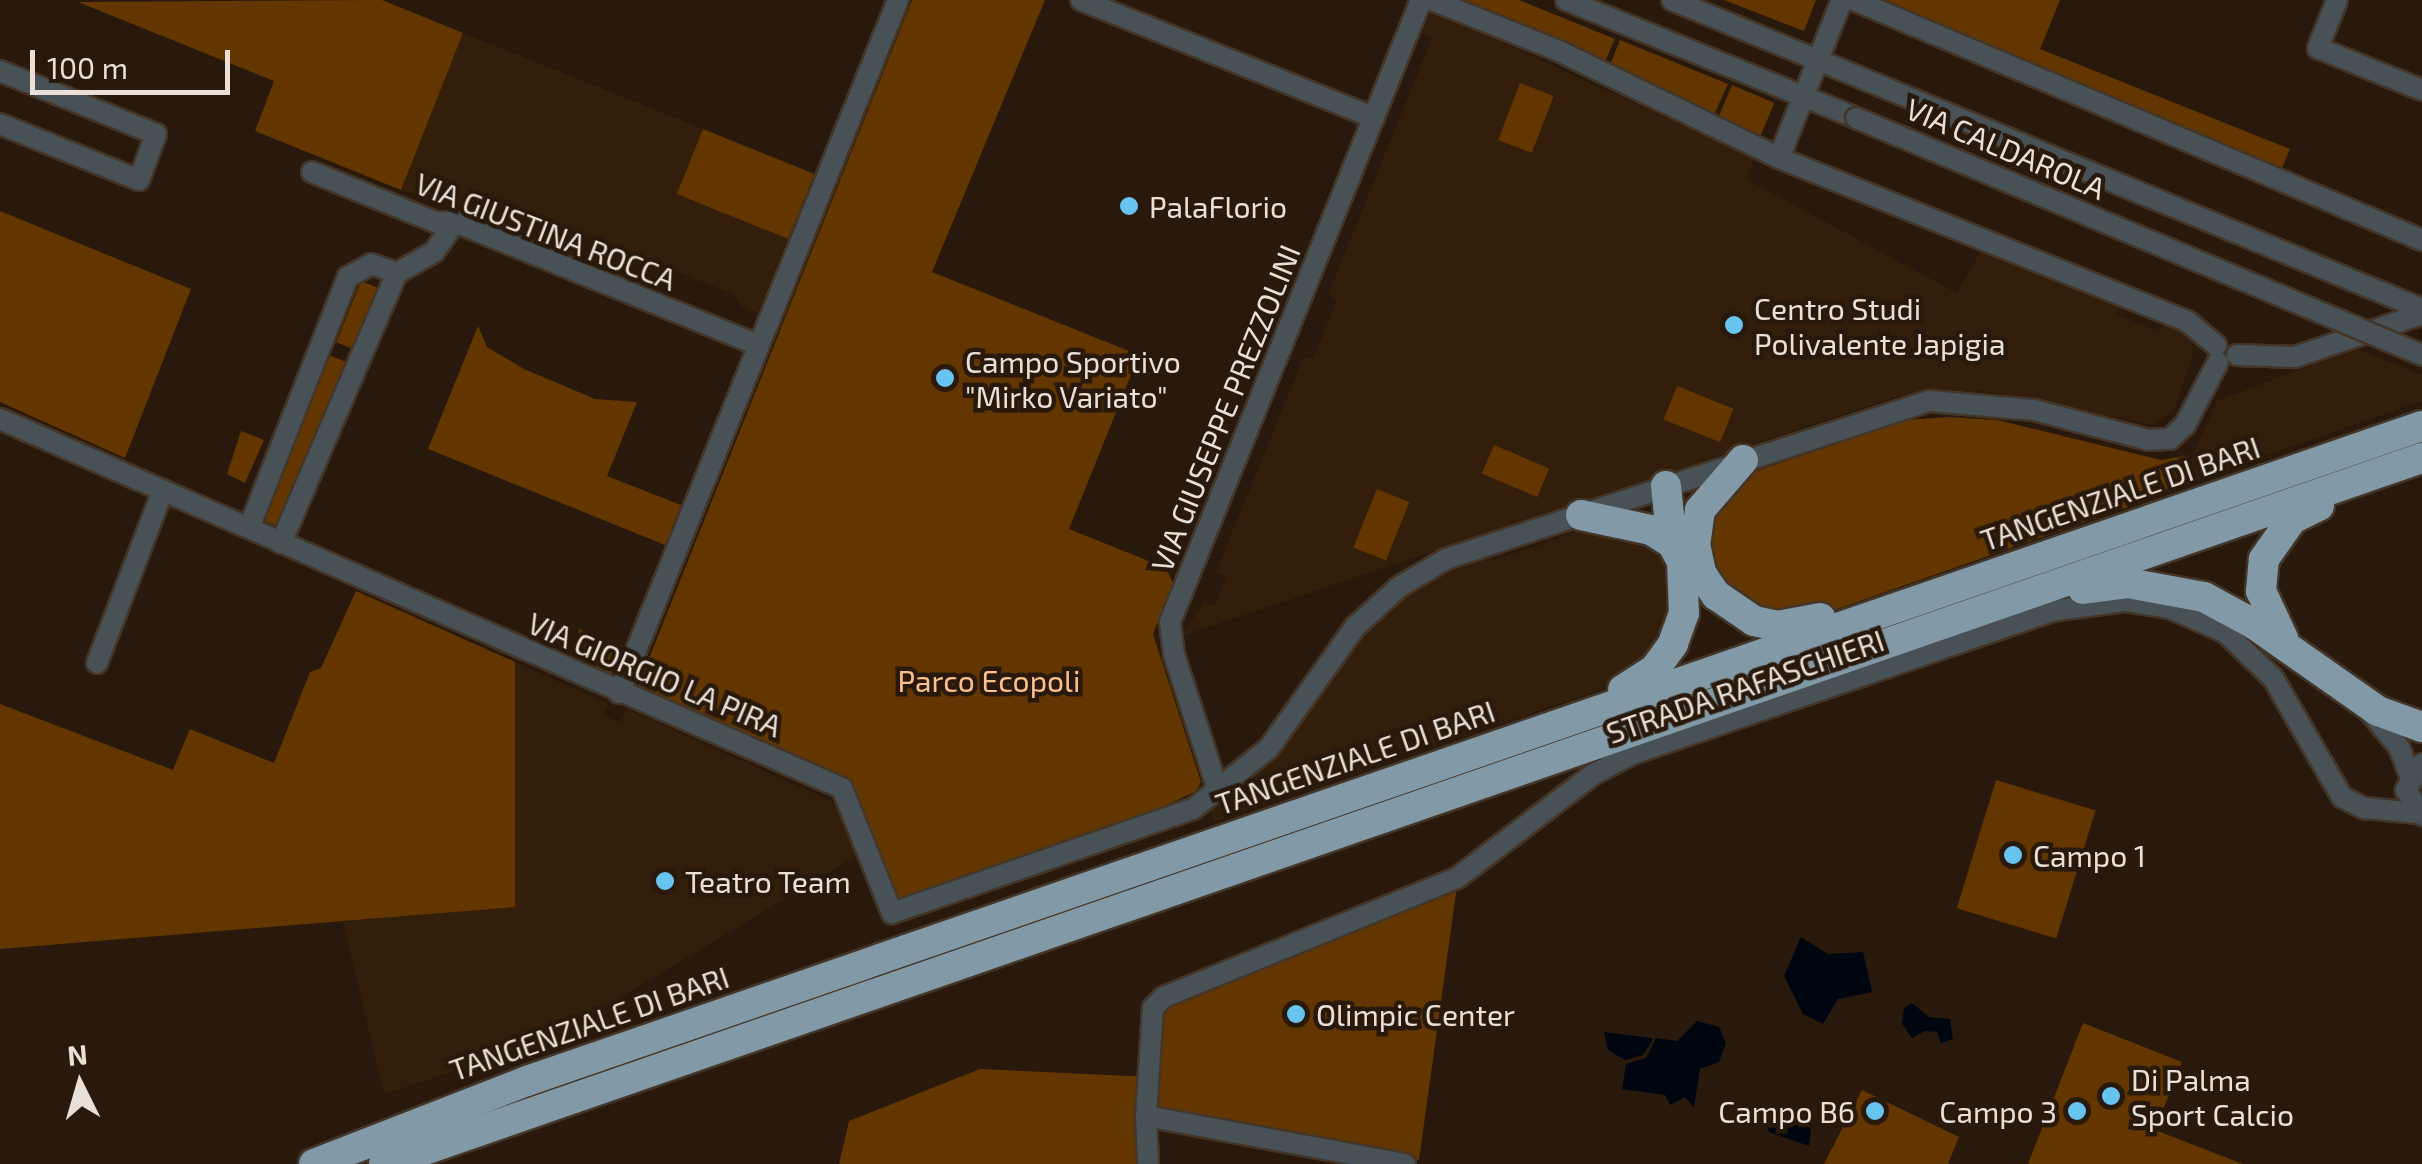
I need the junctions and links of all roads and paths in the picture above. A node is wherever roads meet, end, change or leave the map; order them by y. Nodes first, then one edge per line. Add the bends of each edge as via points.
1 (898, 0) edge
2 (1081, 0) edge
3 (1421, 0) edge
4 (1432, 0) edge
5 (1566, 0) edge
6 (1672, 0) edge
7 (1842, 0) edge
8 (1854, 0) edge
9 (2336, 0) edge
10 (1821, 58) junction
11 (0, 72) edge
12 (2422, 90) edge
13 (1803, 98) junction
14 (1374, 118) junction
15 (0, 124) edge
16 (1779, 158) junction
17 (312, 172) dead end
18 (455, 222) junction
19 (2422, 240) edge
20 (397, 272) junction
21 (2422, 312) edge
22 (758, 345) junction
23 (2224, 354) junction
24 (2422, 355) edge
25 (0, 419) edge
26 (2422, 426) edge
27 (1743, 460) junction
28 (2414, 461) edge
29 (1666, 486) junction
30 (163, 490) junction
31 (1581, 516) junction
32 (249, 528) junction
33 (1683, 536) junction
34 (281, 543) junction
35 (1963, 599) junction
36 (2294, 652) junction
37 (97, 663) dead end
38 (619, 693) junction
39 (2355, 696) junction
40 (1584, 716) junction
41 (2422, 727) edge
42 (2416, 771) edge
43 (1216, 787) junction
44 (2364, 808) junction
45 (2420, 814) edge
46 (1146, 1116) junction
47 (314, 1164) edge
48 (384, 1164) edge
49 (1148, 1164) edge
50 (1405, 1164) edge

1 - 22 street
2 - 14 street
3 - 14 street, VIA GIUSEPPE PREZZOLINI
4 - 16 street via 1559,51
5 - 13 street, VIA CALDAROLA
6 - 10 street, VIA CALDAROLA
7 - 10 street
8 - 19 street
9 - 12 street via 2318,48
10 - 13 street
10 - 21 street, VIA CALDAROLA
11 - 15 street via 156,134 139,180
13 - 16 street
13 - 24 street, VIA CALDAROLA, bridge
14 - 43 street, VIA GIUSEPPE PREZZOLINI via 1170,622 1174,655
16 - 23 street via 2187,321
17 - 18 street, VIA GIUSTINA ROCCA via 434,222
18 - 20 street via 434,252
18 - 22 street, VIA GIUSTINA ROCCA
20 - 32 street via 371,264 348,277
20 - 34 street
21 - 23 street via 2295,357
22 - 38 street
23 - 27 street via 2185,425 2170,439 2148,440 2034,410 1928,402
25 - 30 street, VIA GIORGIO LA PIRA
26 - 35 highway, TANGENZIALE DI BARI
27 - 29 street
27 - 33 highway via 1715,487
28 - 35 highway, TANGENZIALE DI BARI
28 - 36 highway via 2389,482 2292,519 2274,538 2261,591 2277,632
29 - 31 street
29 - 33 highway via 1684,502
30 - 32 street, VIA GIORGIO LA PIRA
30 - 37 street
31 - 33 highway
31 - 43 street via 1446,559 1399,587 1355,627 1268,748
32 - 34 street, VIA GIORGIO LA PIRA
33 - 35 highway via 1716,595 1766,624
33 - 40 highway via 1687,586 1674,644 1655,668
34 - 38 street, VIA GIORGIO LA PIRA
35 - 36 highway via 2110,583 2152,586 2204,597
35 - 40 highway, TANGENZIALE DI BARI
35 - 48 highway, TANGENZIALE DI BARI
36 - 39 highway
38 - 43 street, VIA GIORGIO LA PIRA via 842,788 892,913 1193,809
39 - 41 highway
39 - 42 street
40 - 47 highway, TANGENZIALE DI BARI via 527,1081
42 - 44 street
42 - 45 street
44 - 45 street
44 - 46 street, STRADA RAFASCHIERI via 2342,796 2273,678 2225,632 2170,608 2126,600 2051,611 1611,763 1457,878 1164,997 1153,1008
46 - 49 street, STRADA RAFASCHIERI
46 - 50 street

